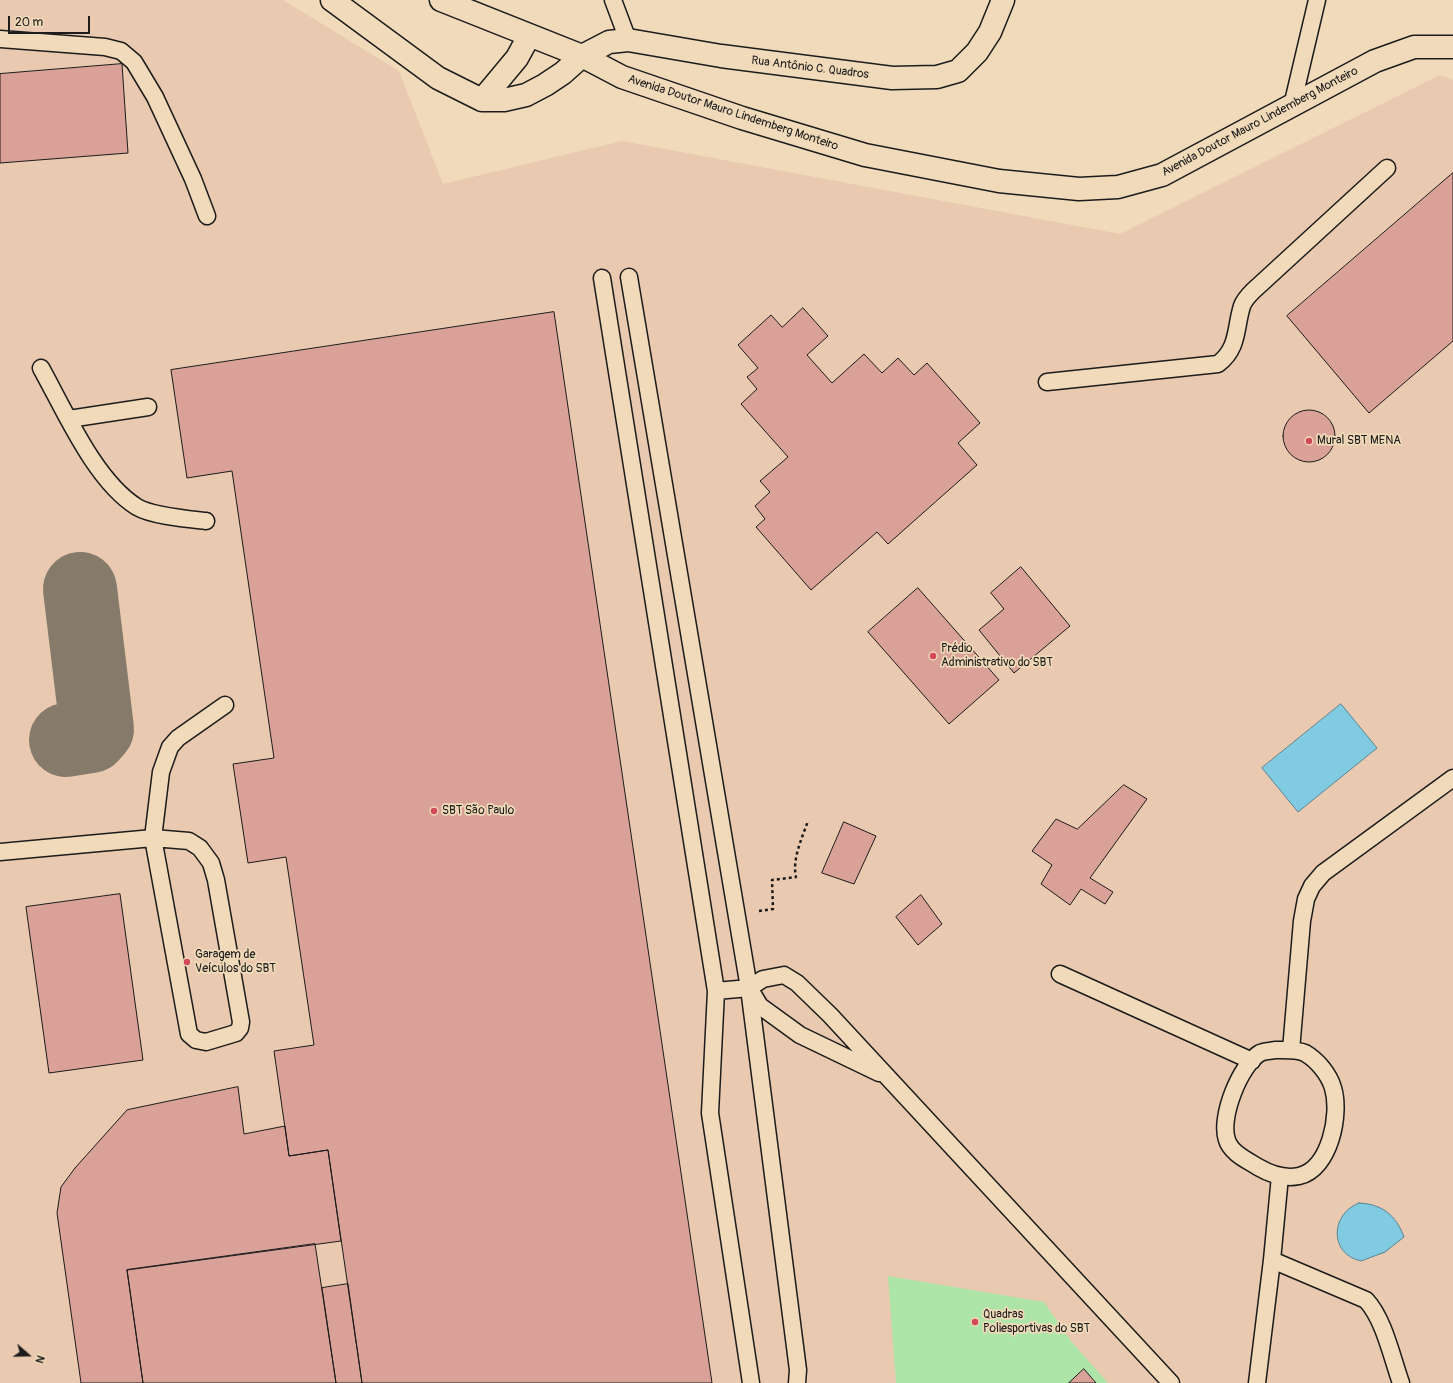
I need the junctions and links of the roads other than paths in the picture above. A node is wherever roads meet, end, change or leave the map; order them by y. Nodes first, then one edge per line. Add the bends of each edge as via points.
1 (332, 0) edge
2 (441, 0) edge
3 (613, 0) edge
4 (1003, 0) edge
5 (1317, 0) edge
6 (529, 36) junction
7 (0, 39) edge
8 (628, 40) junction
9 (1453, 47) edge
10 (582, 56) junction
11 (482, 100) junction
12 (1292, 106) junction
13 (1387, 168) dead end
14 (208, 216) dead end
15 (629, 277) dead end
16 (602, 278) dead end
17 (41, 368) dead end
18 (1047, 382) dead end
19 (148, 406) dead end
20 (69, 419) junction
21 (206, 521) dead end
22 (225, 705) dead end
23 (1453, 778) edge
24 (153, 838) junction
25 (0, 852) edge
26 (1060, 974) dead end
27 (749, 988) junction
28 (716, 991) junction
29 (1291, 1050) junction
30 (1252, 1061) junction
31 (885, 1076) junction
32 (1280, 1176) junction
33 (1272, 1260) junction
34 (752, 1383) edge
35 (797, 1383) edge
36 (1171, 1383) edge
37 (1257, 1383) edge
38 (1401, 1383) edge

1 - 11 street via 438,78
2 - 6 street, Avenida Doutor Mauro Lindemberg Monteiro
3 - 8 lane
4 - 8 street, Rua Antônio C. Quadros via 990,32 977,52 958,71 937,77 892,78 721,56
5 - 12 lane
6 - 10 street, Avenida Doutor Mauro Lindemberg Monteiro
6 - 11 street via 517,58
7 - 14 lane via 106,46 121,51 134,62 155,98
8 - 10 street, Rua Antônio C. Quadros via 609,42
9 - 12 street, Avenida Doutor Mauro Lindemberg Monteiro via 1414,47 1376,61
10 - 11 street via 563,73 526,95 504,100
10 - 12 street, Avenida Doutor Mauro Lindemberg Monteiro via 622,76 712,108 865,155 999,181 1080,189 1118,187 1162,175
13 - 18 lane via 1247,297 1233,347 1227,357 1218,364
15 - 27 lane
16 - 28 lane
17 - 20 lane
19 - 20 lane
20 - 21 lane via 112,487 138,508 174,518
22 - 24 lane via 178,738 170,747 161,772
23 - 29 lane via 1323,873 1312,886 1306,899 1302,921
24 - 24 lane via 189,1034 196,1040 206,1042 236,1033 241,1022 216,880 210,863 200,848 189,841
24 - 25 lane
26 - 30 lane
27 - 28 lane
27 - 31 lane via 760,1006 800,1035
27 - 31 lane via 763,979 784,975 797,983
27 - 35 lane via 798,1370
28 - 34 lane via 710,1113
29 - 30 lane via 1260,1053
29 - 32 lane via 1304,1053 1316,1061 1324,1071 1333,1087 1334,1125 1327,1148 1315,1168 1299,1176
30 - 32 lane via 1232,1094 1225,1132 1231,1147 1242,1158 1271,1174
31 - 36 lane
32 - 33 lane
33 - 37 lane
33 - 38 lane via 1366,1300 1379,1318

